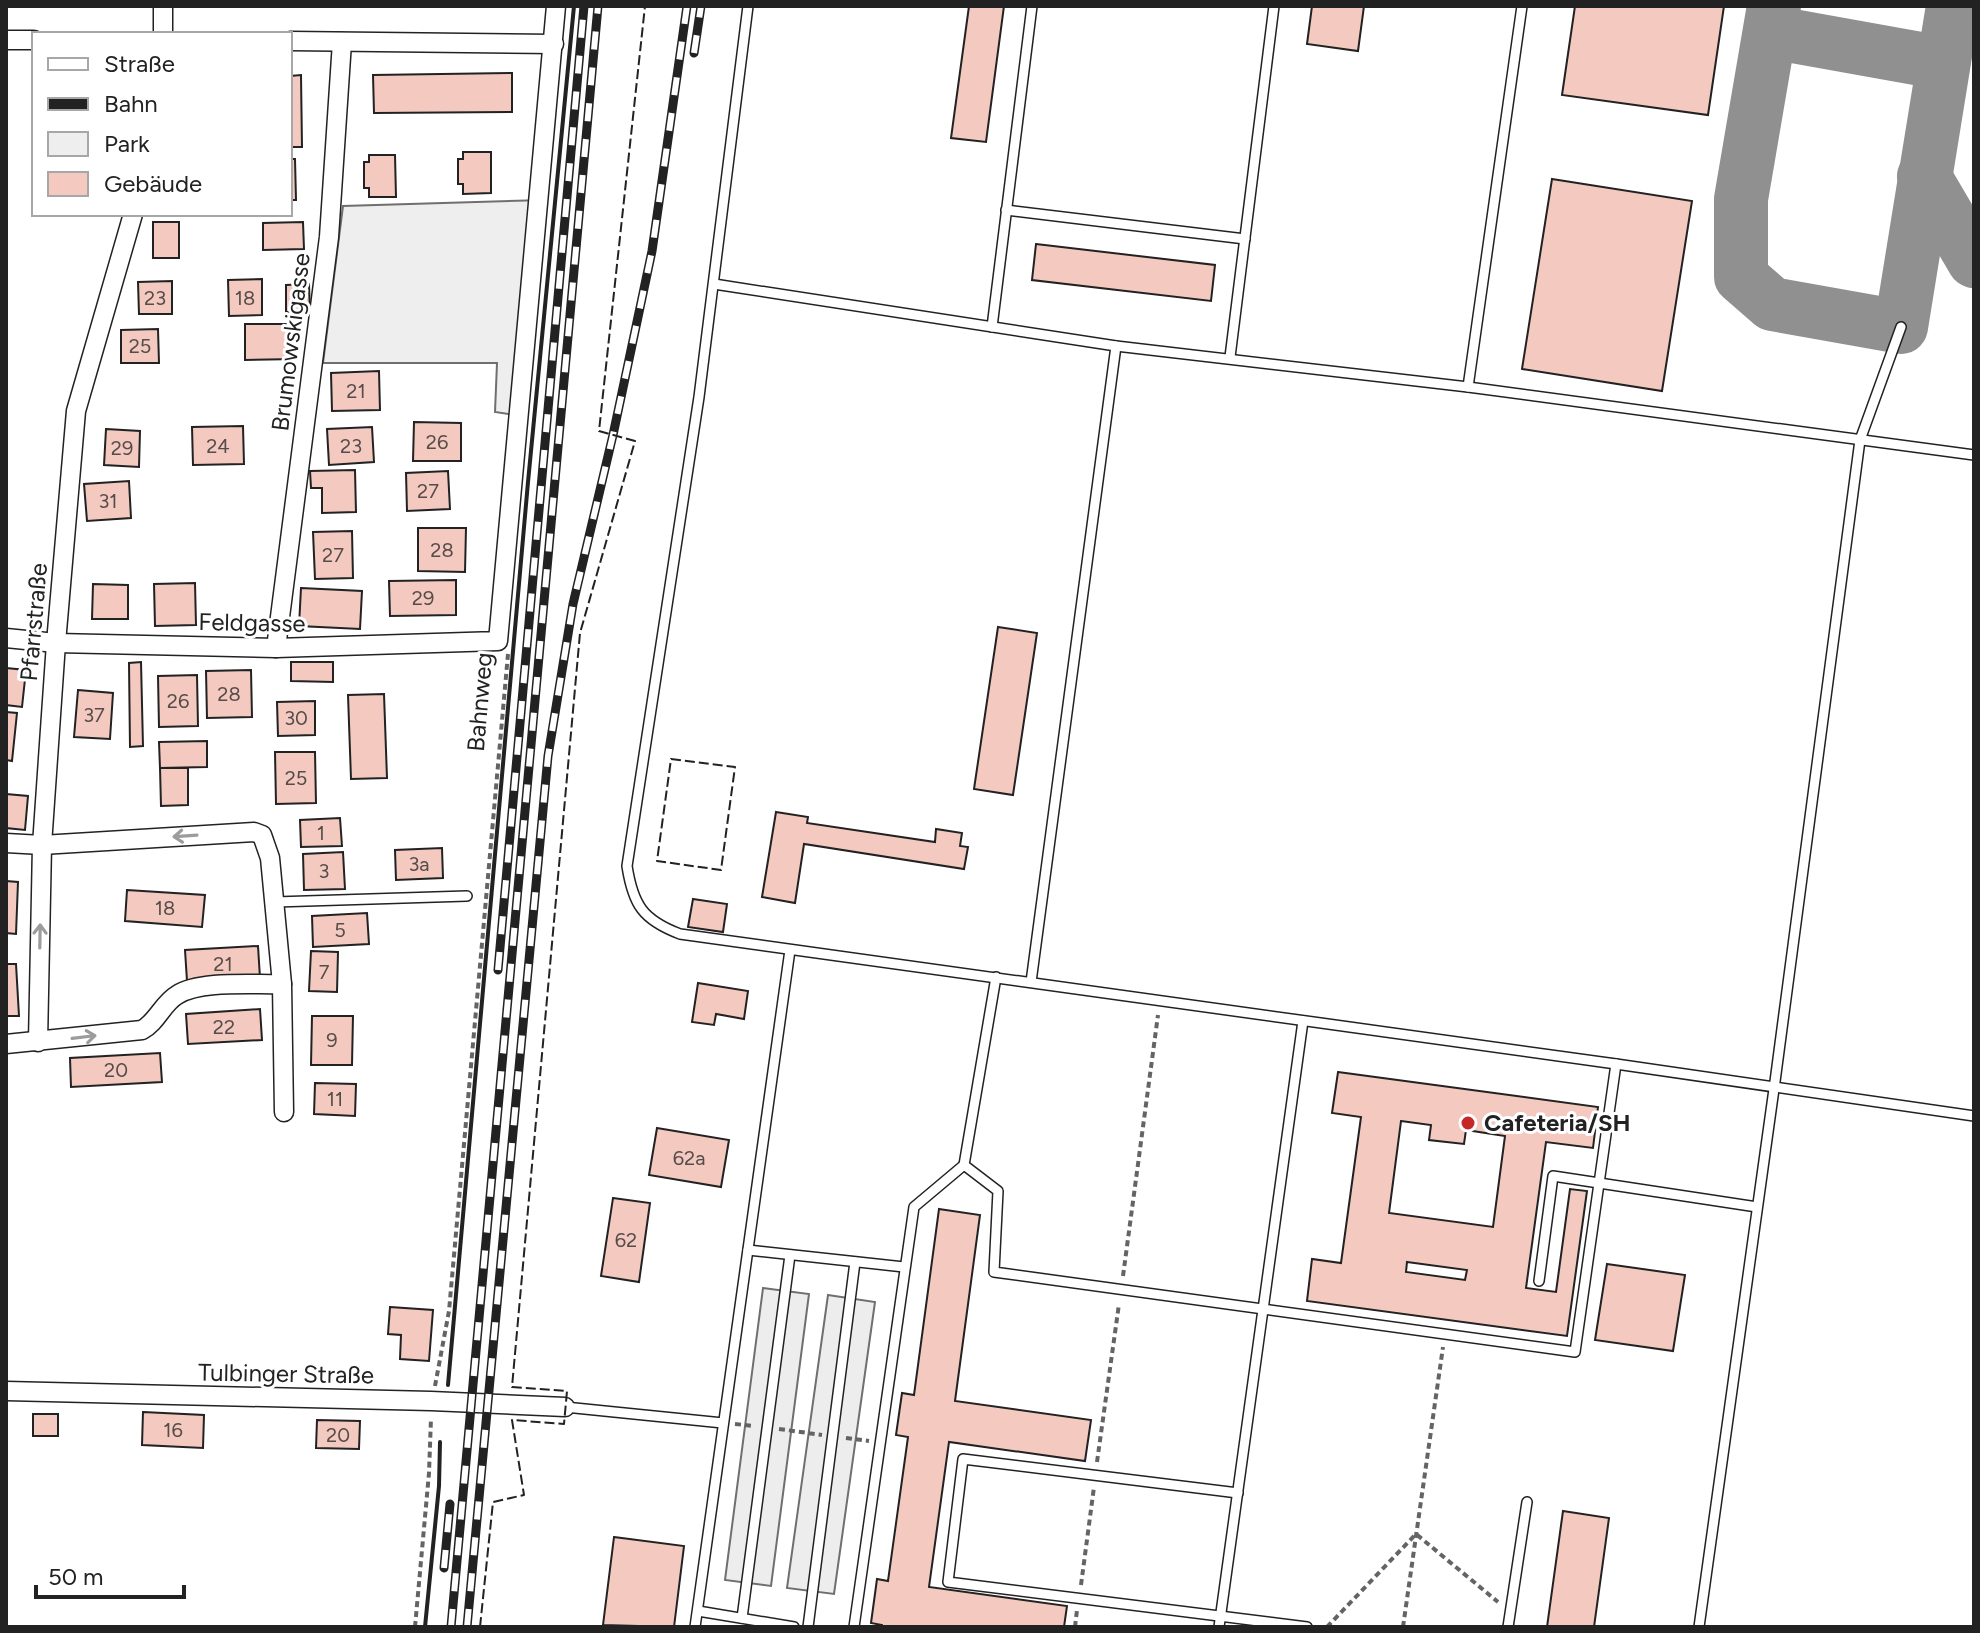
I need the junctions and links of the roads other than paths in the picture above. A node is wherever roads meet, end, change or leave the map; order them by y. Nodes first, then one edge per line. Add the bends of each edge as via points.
1 (163, 6) edge
2 (556, 6) edge
3 (748, 6) edge
4 (1032, 6) edge
5 (1274, 6) edge
6 (1522, 6) edge
7 (163, 32) edge
8 (6, 40) edge
9 (32, 40) edge
10 (292, 41) edge
11 (342, 42) junction
12 (554, 44) junction
13 (1006, 210) junction
14 (132, 216) edge
15 (1245, 239) junction
16 (714, 284) junction
17 (992, 327) junction
18 (1901, 327) dead end
19 (1116, 346) junction
20 (1230, 357) junction
21 (1468, 387) junction
22 (1860, 440) junction
23 (1974, 455) edge
24 (6, 638) edge
25 (504, 641) joint
26 (56, 643) junction
27 (276, 648) junction
28 (6, 843) edge
29 (42, 845) junction
30 (467, 896) dead end
31 (275, 902) junction
32 (790, 950) junction
33 (996, 977) junction
34 (1031, 982) junction
35 (282, 984) junction
36 (1303, 1021) junction
37 (38, 1042) junction
38 (6, 1044) edge
39 (1616, 1064) junction
40 (1774, 1089) junction
41 (284, 1112) dead end
42 (1974, 1116) edge
43 (964, 1165) junction
44 (1598, 1183) junction
45 (1757, 1207) junction
46 (748, 1250) junction
47 (790, 1255) junction
48 (855, 1262) junction
49 (904, 1267) junction
50 (1539, 1281) dead end
51 (1264, 1307) junction
52 (6, 1391) edge
53 (565, 1407) joint
54 (723, 1423) junction
55 (1238, 1493) junction
56 (1527, 1502) dead end
57 (698, 1611) junction
58 (1221, 1615) junction
59 (742, 1618) junction
60 (773, 1625) edge
61 (695, 1627) edge
62 (794, 1627) edge
63 (808, 1627) edge
64 (854, 1627) edge
65 (1219, 1627) edge
66 (1307, 1627) edge
67 (1508, 1627) edge
68 (1699, 1627) edge

1 - 7 street
2 - 12 street, Bahnweg
3 - 16 lane
4 - 13 lane
5 - 15 lane
6 - 21 lane
8 - 9 street
10 - 11 street
11 - 12 street
11 - 27 street, Brumowskigasse via 329,237
12 - 25 street, Bahnweg
13 - 15 lane
13 - 17 lane
14 - 26 street, Pfarrstraße via 76,411
15 - 20 lane
16 - 17 lane
16 - 32 lane via 627,866 631,891 657,925 680,934
17 - 19 lane
18 - 22 lane
19 - 20 lane
19 - 34 lane
20 - 21 lane
21 - 22 lane
22 - 23 lane
22 - 40 lane
24 - 26 street, Feldgasse
25 - 27 street, Feldgasse
26 - 27 street, Feldgasse
26 - 29 street, Pfarrstraße
28 - 29 street
31 -> 29 street via 270,858 262,835 254,832
37 -> 29 street, Pfarrstraße
30 - 31 lane
31 - 35 street
32 - 33 lane
32 - 46 lane
33 - 34 lane
33 - 43 lane
34 - 36 lane
37 -> 35 street via 142,1030 172,998 192,988
35 - 41 street
36 - 39 lane
36 - 51 lane
37 - 38 street
39 - 40 lane
39 - 44 lane
40 - 42 lane
40 - 45 lane
43 - 49 lane via 914,1207
43 - 51 lane via 998,1191 994,1272
44 - 45 lane
44 - 50 lane via 1553,1176
44 - 51 lane via 1575,1352
45 - 68 lane
46 - 47 lane
46 - 54 lane
47 - 48 lane
47 - 59 lane
48 - 49 lane
48 - 63 lane
49 - 64 lane
51 - 55 lane
52 - 53 street, Tulbinger Straße
53 - 54 lane
54 - 57 lane
55 - 58 lane
55 - 58 lane via 963,1459 948,1582
56 - 67 lane
57 - 59 lane
57 - 61 lane
58 - 65 lane
58 - 66 lane
59 - 60 lane
60 - 62 lane

